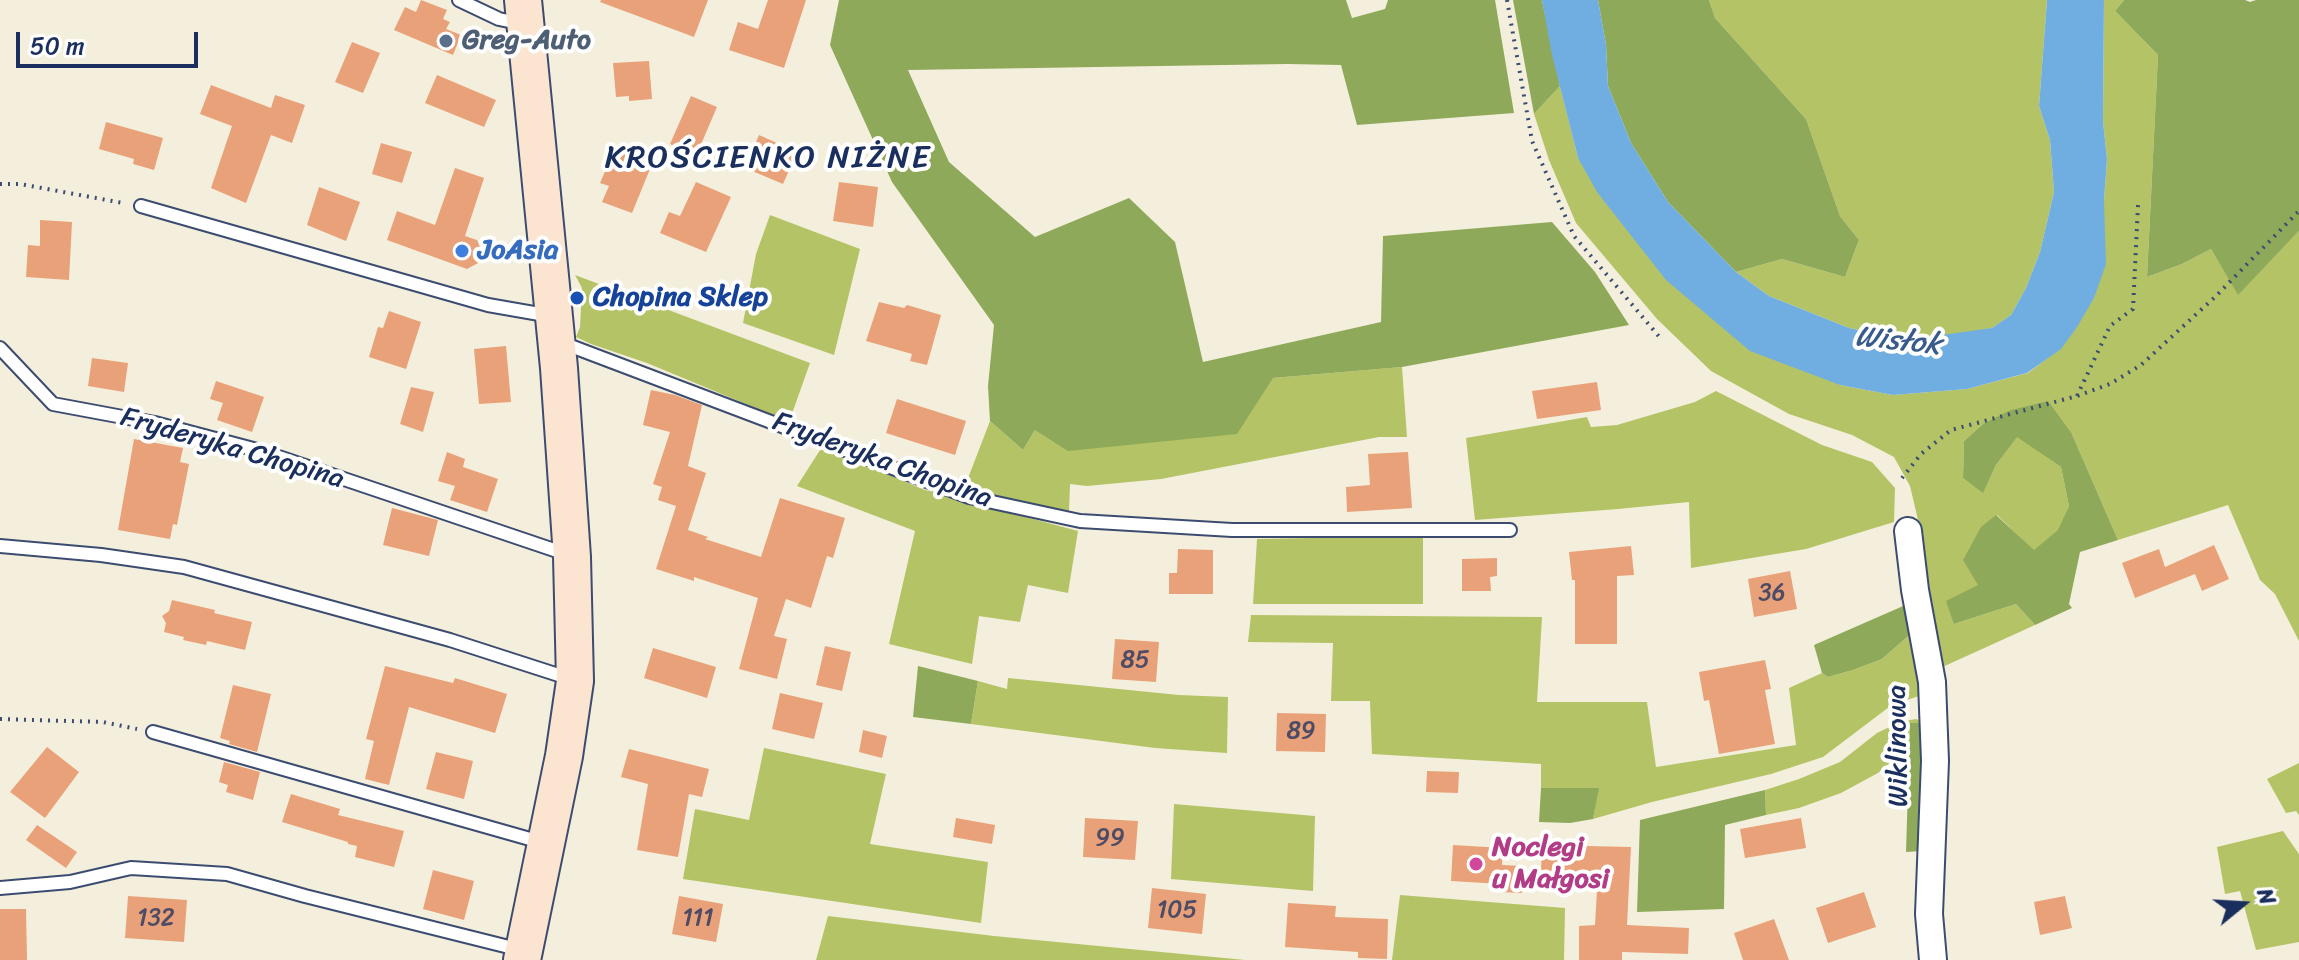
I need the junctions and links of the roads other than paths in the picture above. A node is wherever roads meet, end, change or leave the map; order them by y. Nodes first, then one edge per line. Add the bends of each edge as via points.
1 (459, 0) edge
2 (524, 12) edge
3 (141, 206) road end
4 (554, 328) junction
5 (0, 348) edge
6 (1510, 530) dead end
7 (1908, 531) dead end
8 (0, 546) edge
9 (572, 557) junction
10 (575, 681) junction
11 (153, 732) road end
12 (547, 844) junction
13 (0, 888) edge
14 (523, 956) edge
15 (1933, 960) edge

1 - 2 lane via 499,19
2 - 4 street
3 - 4 lane, Fryderyka Chopina
4 - 6 lane, Fryderyka Chopina via 969,497 1080,521 1232,530
4 - 9 street
5 - 9 lane, Fryderyka Chopina via 53,404 261,451
7 - 15 street, Wiklinowa via 1932,682
8 - 10 lane via 184,567 450,640
9 - 10 street
10 - 12 street
11 - 12 lane
12 - 14 street
13 - 14 lane via 70,882 131,868 227,874

